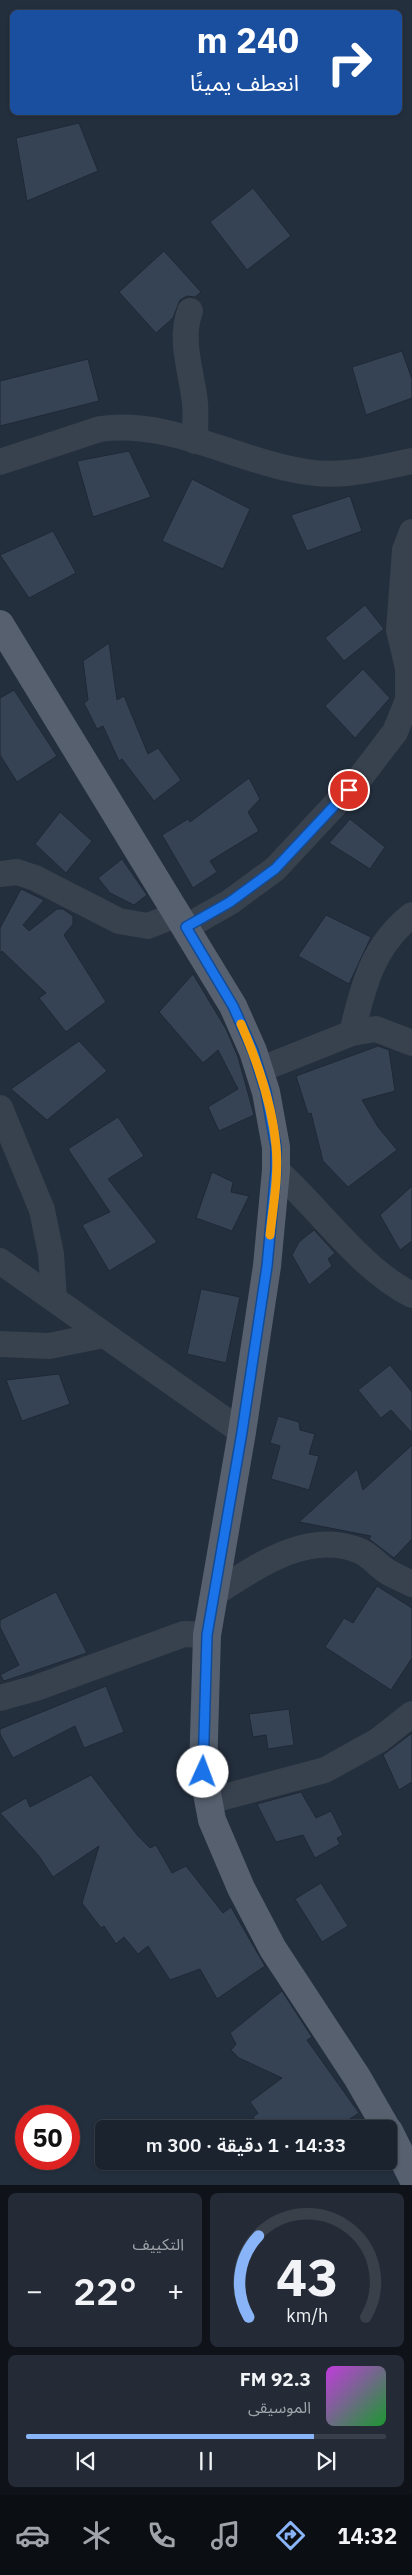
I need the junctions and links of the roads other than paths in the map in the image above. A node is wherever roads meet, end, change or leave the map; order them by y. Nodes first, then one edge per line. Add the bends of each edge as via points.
1 (190, 311) dead end
2 (195, 441) junction
3 (0, 462) edge
4 (412, 462) edge
5 (412, 532) edge
6 (0, 624) edge
7 (410, 694) edge
8 (0, 874) edge
9 (412, 915) edge
10 (182, 921) junction
11 (352, 1032) junction
12 (412, 1043) edge
13 (259, 1070) junction
14 (0, 1108) edge
15 (276, 1170) junction
16 (0, 1261) edge
17 (412, 1295) edge
18 (54, 1299) junction
19 (104, 1335) junction
20 (0, 1344) edge
21 (242, 1432) junction
22 (412, 1584) edge
23 (214, 1594) junction
24 (207, 1635) junction
25 (0, 1698) edge
26 (412, 1714) edge
27 (209, 1801) junction
28 (382, 2120) edge
29 (397, 2148) edge
30 (412, 2177) edge

1 - 2 street via 186,323 187,356 195,402
2 - 3 street via 117,426 100,428
2 - 4 street via 306,472 361,472
5 - 7 street via 406,550 399,630
6 - 10 main road
7 - 10 street via 396,732 359,779 300,843 268,874 230,902
8 - 10 street via 17,872 36,878 119,921 148,926
9 - 11 street via 389,937 370,965
10 - 13 main road via 233,1006
11 - 12 street via 376,1029
11 - 13 street
13 - 15 main road via 276,1147
14 - 18 street via 42,1210 52,1254
15 - 17 street via 302,1192 378,1272
15 - 21 main road via 267,1266
16 - 18 street
18 - 19 street
19 - 20 street via 49,1346
19 - 21 street
21 - 23 main road
22 - 23 street via 388,1572 361,1551 332,1543 289,1551 257,1566
23 - 24 main road
24 - 25 street via 184,1634
24 - 27 main road via 203,1772
26 - 27 street via 379,1740 325,1770
27 - 28 main road via 212,1820 240,1888 273,1949
29 - 30 main road

